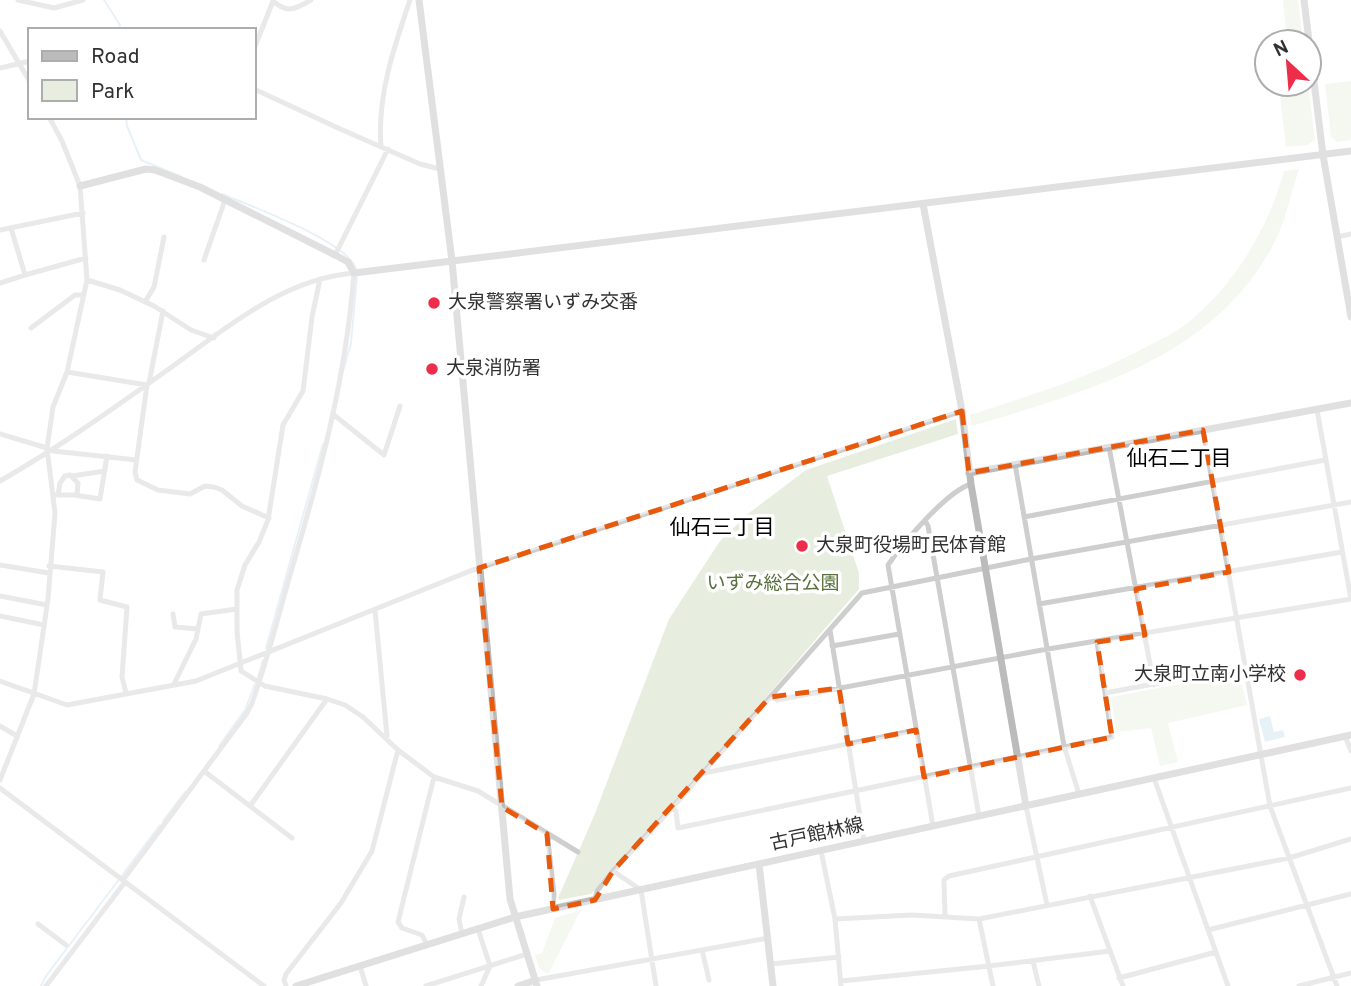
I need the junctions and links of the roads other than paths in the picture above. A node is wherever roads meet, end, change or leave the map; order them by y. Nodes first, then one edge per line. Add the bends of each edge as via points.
1 (18, 0) edge
2 (83, 0) edge
3 (311, 0) edge
4 (410, 0) edge
5 (419, 0) edge
6 (1304, 0) edge
7 (0, 31) edge
8 (256, 43) edge
9 (28, 62) edge
10 (20, 64) junction
11 (0, 68) edge
12 (28, 78) edge
13 (256, 90) edge
14 (50, 119) edge
15 (381, 146) junction
16 (388, 149) junction
17 (1351, 151) edge
18 (1323, 155) junction
19 (440, 169) junction
20 (80, 186) junction
21 (225, 200) junction
22 (923, 204) junction
23 (83, 213) junction
24 (11, 228) junction
25 (0, 230) edge
26 (1351, 234) edge
27 (164, 237) dead end
28 (1336, 237) junction
29 (335, 255) junction
30 (86, 258) junction
31 (204, 260) dead end
32 (452, 261) junction
33 (354, 273) junction
34 (25, 275) junction
35 (320, 279) junction
36 (87, 280) junction
37 (0, 283) edge
38 (1349, 291) edge
39 (84, 295) junction
40 (145, 302) junction
41 (163, 311) junction
42 (1351, 317) edge
43 (31, 328) dead end
44 (214, 338) junction
45 (67, 372) junction
46 (148, 384) junction
47 (1351, 403) edge
48 (400, 406) dead end
49 (1317, 410) junction
50 (962, 411) junction
51 (334, 415) junction
52 (1203, 430) junction
53 (0, 434) edge
54 (1109, 447) junction
55 (49, 451) junction
56 (107, 456) junction
57 (137, 460) junction
58 (1325, 460) junction
59 (1015, 464) junction
60 (105, 471) junction
61 (969, 473) junction
62 (72, 476) junction
63 (1212, 480) junction
64 (0, 481) edge
65 (971, 484) junction
66 (56, 495) junction
67 (77, 495) junction
68 (1119, 498) junction
69 (1351, 502) edge
70 (1334, 505) junction
71 (1024, 517) junction
72 (269, 518) junction
73 (925, 520) junction
74 (1221, 526) junction
75 (1128, 544) junction
76 (1342, 552) junction
77 (1031, 559) junction
78 (0, 565) edge
79 (480, 568) junction
80 (985, 569) junction
81 (49, 570) junction
82 (1229, 572) junction
83 (937, 578) junction
84 (890, 587) junction
85 (1136, 589) junction
86 (0, 596) edge
87 (1351, 599) edge
88 (1039, 604) junction
89 (47, 605) junction
90 (237, 609) junction
91 (375, 610) junction
92 (173, 614) dead end
93 (0, 616) edge
94 (1237, 619) junction
95 (44, 625) junction
96 (198, 629) junction
97 (830, 630) junction
98 (899, 634) junction
99 (1145, 635) junction
100 (1097, 642) junction
101 (832, 646) junction
102 (1047, 650) junction
103 (266, 654) junction
104 (1000, 659) junction
105 (240, 665) junction
106 (952, 667) junction
107 (1245, 667) junction
108 (906, 676) junction
109 (0, 681) edge
110 (259, 682) junction
111 (174, 684) junction
112 (1154, 685) junction
113 (839, 688) junction
114 (126, 693) junction
115 (1105, 693) junction
116 (34, 694) junction
117 (771, 696) junction
118 (327, 699) junction
119 (0, 726) edge
120 (916, 730) junction
121 (1348, 735) edge
122 (17, 736) junction
123 (387, 738) junction
124 (848, 744) junction
125 (1064, 746) junction
126 (398, 750) junction
127 (1351, 751) edge
128 (1260, 755) junction
129 (1017, 757) junction
130 (969, 767) junction
131 (204, 771) junction
132 (704, 773) junction
133 (434, 777) junction
134 (924, 777) junction
135 (1154, 778) junction
136 (0, 780) edge
137 (0, 788) edge
138 (1351, 788) edge
139 (856, 791) junction
140 (1079, 794) junction
141 (250, 806) junction
142 (1026, 806) junction
143 (1270, 806) junction
144 (502, 807) junction
145 (673, 808) junction
146 (979, 816) junction
147 (933, 826) junction
148 (1171, 827) junction
149 (550, 836) junction
150 (292, 838) dead end
151 (1351, 839) edge
152 (864, 841) junction
153 (821, 850) junction
154 (579, 852) dead end
155 (1037, 857) junction
156 (1290, 858) junction
157 (759, 864) junction
158 (613, 871) junction
159 (1188, 878) junction
160 (124, 881) junction
161 (641, 890) junction
162 (1351, 894) edge
163 (464, 897) dead end
164 (1090, 897) junction
165 (596, 900) junction
166 (1047, 905) junction
167 (1307, 905) junction
168 (553, 909) junction
169 (945, 916) junction
170 (515, 918) junction
171 (835, 919) junction
172 (979, 919) junction
173 (38, 924) dead end
174 (478, 929) junction
175 (1208, 930) junction
176 (462, 934) junction
177 (768, 938) junction
178 (66, 945) dead end
179 (427, 945) junction
180 (702, 950) junction
181 (1110, 951) junction
182 (1216, 952) junction
183 (527, 954) junction
184 (839, 957) junction
185 (652, 959) junction
186 (1033, 961) junction
187 (771, 964) junction
188 (360, 966) junction
189 (490, 966) junction
190 (989, 966) junction
191 (1351, 973) edge
192 (1334, 977) junction
193 (1119, 978) junction
194 (709, 980) dead end
195 (536, 983) edge
196 (841, 984) edge
197 (46, 986) edge
198 (264, 986) edge
199 (286, 986) edge
200 (296, 986) edge
201 (366, 986) edge
202 (426, 986) edge
203 (481, 986) edge
204 (519, 986) edge
205 (656, 986) edge
206 (773, 986) edge
207 (993, 986) edge
208 (1039, 986) edge
209 (1123, 986) edge
210 (1228, 986) edge
211 (1299, 986) edge
212 (1337, 986) edge

1 - 2 street via 54,8
3 - 8 street via 292,9 282,9 273,1
4 - 15 street via 394,46 381,108
5 - 19 street
6 - 18 street
7 - 10 street
9 - 10 street
10 - 11 street
10 - 12 street
13 - 15 street
14 - 20 street
15 - 16 street
16 - 19 street
16 - 29 street
17 - 18 street
18 - 22 street
18 - 28 street
19 - 32 street
20 - 21 street via 146,169 174,176
20 - 23 street
21 - 29 street
21 - 31 street
22 - 32 street
22 - 50 street
23 - 24 street
23 - 30 street
24 - 25 street
24 - 34 street
26 - 28 street
27 - 40 street via 154,287
28 - 38 street
29 - 33 street via 348,262
30 - 34 street
30 - 36 street
32 - 33 street
32 - 79 street
33 - 35 street
33 - 51 street
34 - 37 street
35 - 44 street via 275,296
35 - 72 street via 303,391 283,425
36 - 39 street
36 - 40 street
38 - 42 street
39 - 43 street via 75,295
39 - 45 street
40 - 41 street
41 - 44 street via 191,330
41 - 46 street
44 - 46 street
45 - 46 street
45 - 55 street via 53,407
46 - 55 street
46 - 57 street
47 - 49 street
48 - 51 street via 384,455
49 - 52 street
49 - 58 street
50 - 61 street
50 - 79 street
51 - 103 street
52 - 54 street
52 - 63 street
53 - 55 street
54 - 59 street
54 - 68 street
55 - 56 street
55 - 64 street
55 - 66 street
56 - 57 street
56 - 60 street
57 - 72 street via 137,480 146,486 190,494 214,487
58 - 63 street
58 - 70 street
59 - 61 street
59 - 71 street
60 - 62 street
60 - 67 street via 100,499
61 - 65 street
62 - 66 street via 65,476
62 - 67 street via 78,483
63 - 68 street
63 - 74 street
65 - 73 street
65 - 80 street
66 - 67 street
66 - 81 street
68 - 71 street
68 - 75 street
69 - 70 street
70 - 74 street
70 - 76 street
71 - 77 street
72 - 90 street via 245,565
73 - 83 street
73 - 84 street via 888,565
74 - 75 street
74 - 82 street
75 - 77 street
75 - 85 street
76 - 82 street
76 - 87 street
77 - 80 street
77 - 88 street
78 - 81 street
79 - 91 street
79 - 144 street
80 - 83 street
80 - 104 street
81 - 89 street
81 - 114 street via 103,572 100,600 127,607 122,677
82 - 85 street
82 - 94 street
83 - 84 street
83 - 106 street
84 - 97 street via 862,593
84 - 98 street
85 - 88 street
85 - 99 street
86 - 89 street
87 - 94 street
88 - 102 street
89 - 95 street
90 - 96 street via 201,614
90 - 105 street
91 - 103 street
91 - 123 street
92 - 96 street via 175,628
93 - 95 street
94 - 99 street
94 - 107 street
95 - 116 street
96 - 111 street
97 - 101 street
97 - 117 street
98 - 101 street
98 - 108 street
99 - 100 street
99 - 112 street
100 - 102 street
100 - 115 street
101 - 113 street
102 - 104 street
102 - 125 street
103 - 105 street
103 - 110 street
104 - 106 street
104 - 129 street
105 - 110 street via 241,671
105 - 111 street
106 - 108 street
106 - 130 street
107 - 112 street
107 - 128 street
108 - 113 street
108 - 120 street
109 - 116 street
110 - 118 street
110 - 131 street via 247,713
111 - 114 street
112 - 115 street
113 - 117 street via 777,700
113 - 124 street
114 - 116 street via 67,705
115 - 125 street via 1112,737
116 - 122 street
117 - 132 street
118 - 123 street via 345,705
118 - 141 street
119 - 122 street
120 - 124 street
120 - 134 street
121 - 127 street
121 - 128 street, 古戸館林線
122 - 136 street
123 - 126 street
124 - 132 street
124 - 139 street
125 - 129 street
125 - 140 street
126 - 133 street
126 - 199 street via 372,851 341,903 286,974
128 - 135 street, 古戸館林線
128 - 143 street
129 - 130 street
129 - 142 street
130 - 134 street
130 - 146 street
131 - 141 street
131 - 160 street
132 - 145 street
133 - 144 street via 478,791
133 - 179 street via 398,922 401,928 422,935
134 - 139 street
134 - 147 street
135 - 140 street, 古戸館林線
135 - 148 street
137 - 160 street
138 - 143 street
139 - 145 street via 678,828
139 - 152 street
140 - 142 street, 古戸館林線
141 - 150 street
142 - 146 street, 古戸館林線
142 - 155 street
143 - 148 street
143 - 156 street
144 - 149 street
144 - 170 street
145 - 158 street
146 - 147 street, 古戸館林線
147 - 152 street, 古戸館林線
148 - 155 street
148 - 159 street
149 - 154 street
149 - 168 street
151 - 156 street
152 - 153 street, 古戸館林線
153 - 157 street, 古戸館林線
153 - 171 street
155 - 166 street
155 - 169 street via 946,877
156 - 159 street
156 - 167 street
157 - 161 street, 古戸館林線
157 - 177 street
158 - 161 street
158 - 165 street via 597,891
159 - 164 street
159 - 175 street
160 - 197 street
160 - 198 street
161 - 165 street, 古戸館林線
161 - 185 street
162 - 167 street
163 - 176 street via 459,919
164 - 166 street
164 - 181 street
165 - 168 street, 古戸館林線
166 - 172 street
167 - 175 street
167 - 192 street
168 - 170 street, 古戸館林線
169 - 171 street
169 - 172 street
170 - 174 street, 古戸館林線
170 - 183 street
171 - 184 street
172 - 190 street
173 - 178 street
174 - 176 street, 古戸館林線
174 - 189 street
175 - 182 street
176 - 179 street, 古戸館林線
177 - 180 street
177 - 187 street
179 - 188 street, 古戸館林線
180 - 185 street
180 - 194 street
181 - 186 street
181 - 193 street
182 - 193 street
182 - 210 street
183 - 189 street
183 - 195 street
184 - 187 street
184 - 196 street
185 - 195 street
185 - 205 street
186 - 190 street
186 - 208 street
187 - 206 street
188 - 200 street, 古戸館林線
188 - 201 street
189 - 202 street
189 - 203 street
190 - 196 street
190 - 207 street
191 - 192 street
192 - 211 street
192 - 212 street
193 - 209 street
195 - 204 street

